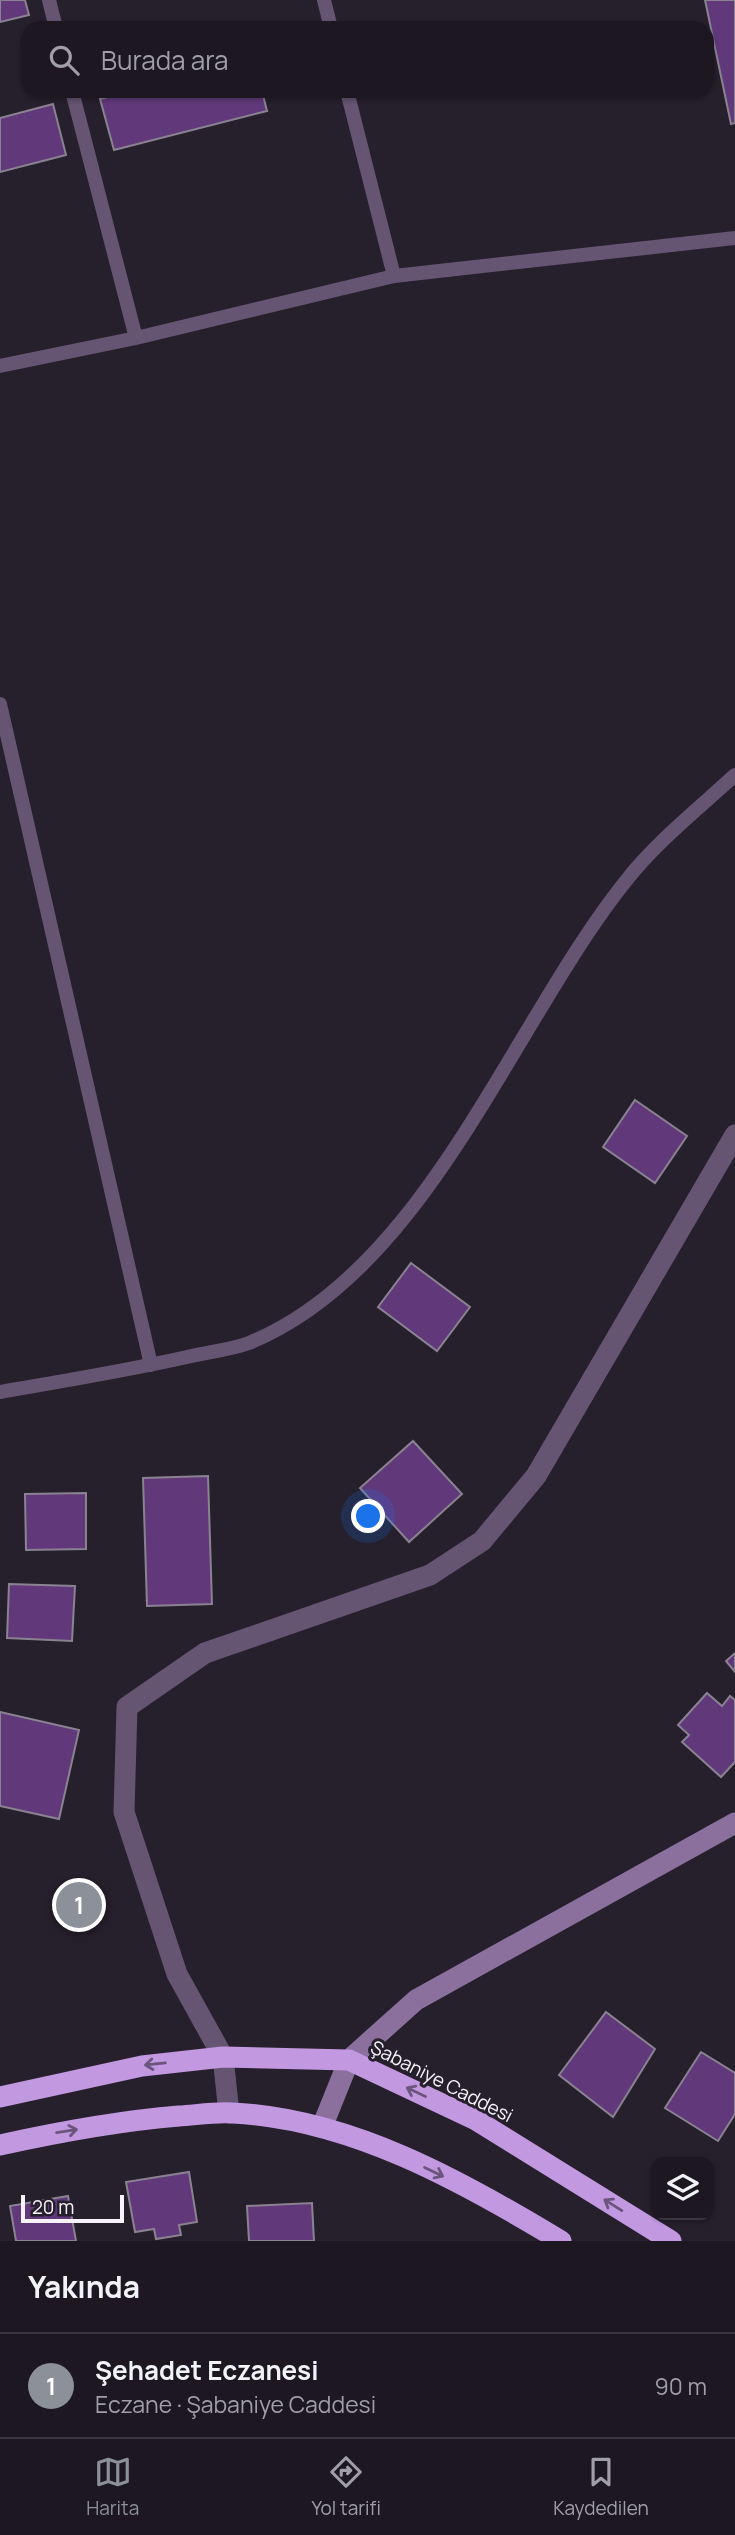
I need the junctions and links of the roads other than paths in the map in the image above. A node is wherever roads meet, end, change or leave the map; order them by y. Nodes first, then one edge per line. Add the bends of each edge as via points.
1 (49, 0) edge
2 (324, 0) edge
3 (54, 21) edge
4 (329, 21) edge
5 (74, 98) edge
6 (349, 98) edge
7 (735, 238) edge
8 (394, 276) junction
9 (136, 338) junction
10 (0, 366) edge
11 (0, 704) edge
12 (735, 775) edge
13 (735, 1135) edge
14 (150, 1365) junction
15 (0, 1392) edge
16 (733, 1827) edge
17 (223, 2057) junction
18 (349, 2060) junction
19 (0, 2097) edge
20 (229, 2113) junction
21 (322, 2127) junction
22 (0, 2145) edge
23 (561, 2241) edge
24 (671, 2241) edge

1 - 3 lane
2 - 4 lane
5 - 9 lane
6 - 8 lane
7 - 8 lane
8 - 9 lane
9 - 10 lane
11 - 14 lane
12 - 14 lane via 625,881 559,976 431,1181 369,1261 298,1316 249,1343
13 - 17 street via 536,1476 482,1541 430,1575 205,1653 127,1707 124,1812 177,1974
14 - 15 lane
16 - 18 street via 416,2000
17 - 18 highway, Şabaniye Caddesi
17 -> 19 highway, Şabaniye Caddesi via 142,2066
17 - 20 street
18 - 21 street
24 -> 18 highway, Şabaniye Caddesi via 476,2119
20 - 21 highway
22 -> 20 highway via 143,2119
21 -> 23 highway via 434,2171

